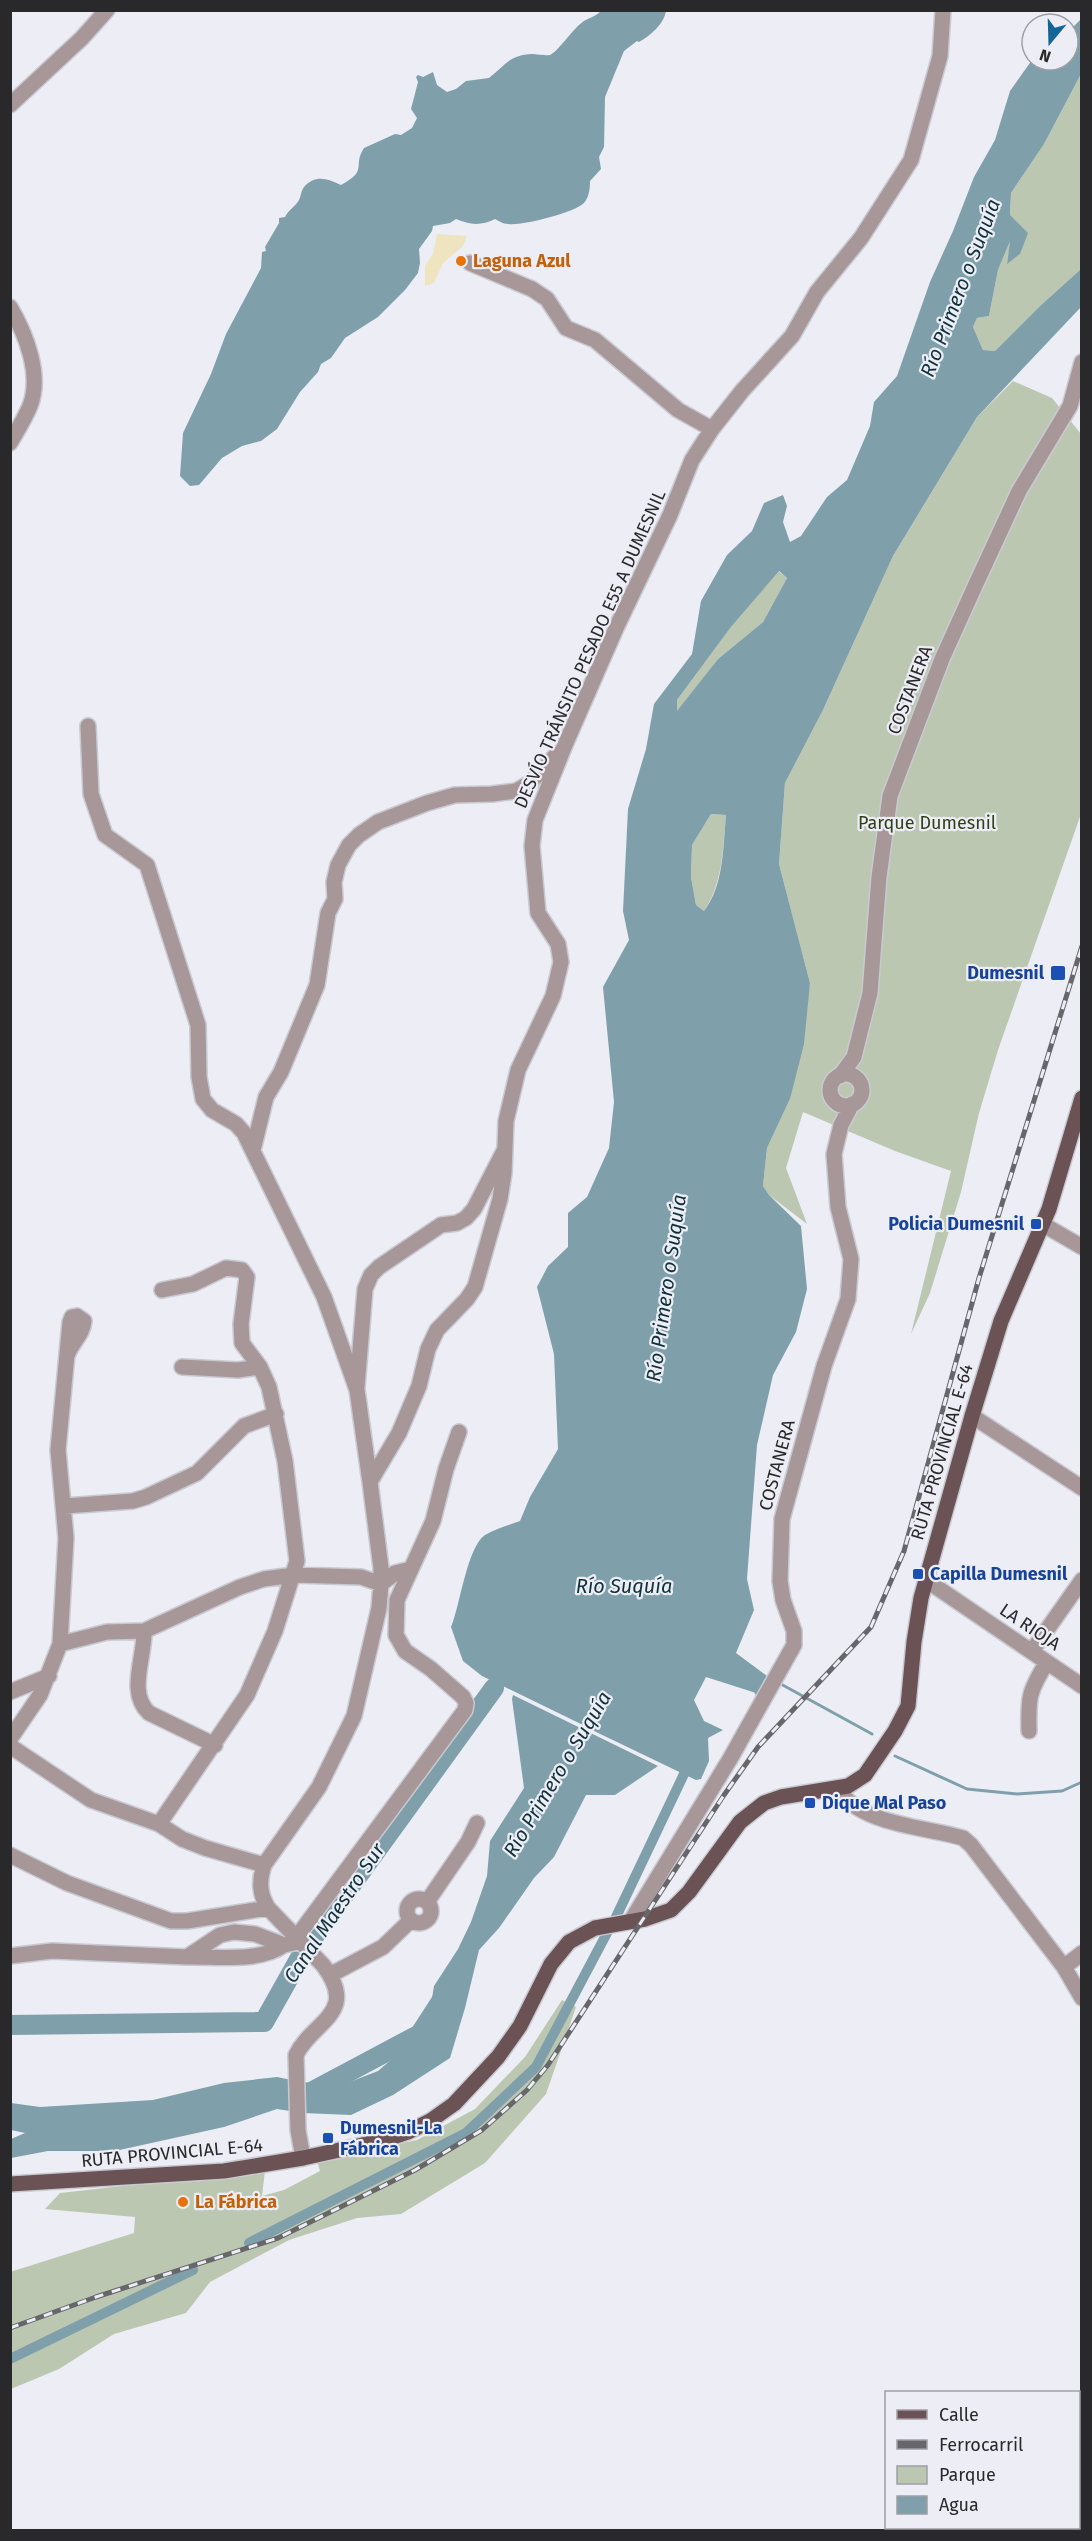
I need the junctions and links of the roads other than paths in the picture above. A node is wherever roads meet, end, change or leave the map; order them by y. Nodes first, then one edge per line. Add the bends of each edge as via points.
1 (107, 10) edge
2 (943, 10) edge
3 (10, 105) edge
4 (470, 263) dead end
5 (10, 307) edge
6 (1082, 362) edge
7 (712, 429) junction
8 (10, 443) edge
9 (88, 726) dead end
10 (565, 745) junction
11 (854, 1057) junction
12 (840, 1076) junction
13 (857, 1079) junction
14 (1082, 1098) edge
15 (836, 1102) junction
16 (852, 1104) junction
17 (841, 1125) junction
18 (253, 1150) junction
19 (504, 1151) junction
20 (1044, 1225) junction
21 (1082, 1247) edge
22 (162, 1290) dead end
23 (67, 1356) dead end
24 (182, 1367) dead end
25 (260, 1367) junction
26 (357, 1390) junction
27 (276, 1414) junction
28 (972, 1416) junction
29 (459, 1432) dead end
30 (370, 1482) junction
31 (1082, 1488) edge
32 (65, 1506) junction
33 (411, 1569) junction
34 (294, 1575) junction
35 (926, 1580) junction
36 (1082, 1580) edge
37 (381, 1584) junction
38 (144, 1630) junction
39 (60, 1644) junction
40 (1032, 1651) junction
41 (1047, 1662) junction
42 (49, 1676) junction
43 (1082, 1686) edge
44 (10, 1692) edge
45 (1029, 1731) dead end
46 (10, 1739) edge
47 (214, 1745) junction
48 (10, 1746) edge
49 (837, 1789) junction
50 (477, 1823) dead end
51 (159, 1824) junction
52 (10, 1856) edge
53 (264, 1865) junction
54 (268, 1908) junction
55 (631, 1921) junction
56 (293, 1942) junction
57 (1082, 1953) edge
58 (10, 1956) edge
59 (186, 1957) junction
60 (1064, 1967) junction
61 (330, 1975) junction
62 (1082, 1998) edge
63 (303, 2158) junction
64 (10, 2184) edge

1 - 3 street
2 - 7 street, DESVÍO TRÁNSITO PESADO E55 A DUMESNIL via 936,75 904,174 851,252 817,292 792,336
4 - 7 street via 547,299 566,328 595,340 678,410
5 - 8 street via 26,338 34,380 31,405
6 - 11 street, COSTANERA via 1071,405 1019,491 942,659 890,796 870,993
7 - 10 street, DESVÍO TRÁNSITO PESADO E55 A DUMESNIL via 692,460
9 - 18 street via 90,794 105,835 147,864 198,1025 203,1099 212,1110 236,1124
10 - 18 street via 530,783 516,791 455,795 426,803 378,822 349,845 334,882 335,899 328,913 317,984 266,1097
10 - 19 street, DESVÍO TRÁNSITO PESADO E55 A DUMESNIL via 532,832 538,913 561,953 559,977 518,1070 506,1120
11 - 12 street, COSTANERA
11 - 13 street, COSTANERA
12 - 13 street via 848,1074
12 - 15 street, COSTANERA via 833,1081 831,1090
13 - 16 street, COSTANERA via 861,1096
14 - 20 main road, RUTA PROVINCIAL E-64
15 - 16 street
15 - 17 street, COSTANERA
16 - 17 street, COSTANERA
17 - 55 street, COSTANERA via 834,1154 835,1184 850,1248 851,1271 845,1309 822,1373 782,1519 781,1591 795,1638 789,1656 730,1759
18 - 26 street via 324,1297
19 - 26 street via 466,1218 441,1225 371,1275 366,1289
19 - 30 street, DESVÍO TRÁNSITO PESADO E55 A DUMESNIL via 500,1199 475,1287 437,1330 399,1433
20 - 21 street
20 - 28 main road, RUTA PROVINCIAL E-64 via 999,1326
22 - 25 street via 193,1284 226,1268 242,1270 247,1277 242,1343
23 - 32 street via 58,1450
24 - 25 street
25 - 27 street
26 - 30 street
27 - 32 street via 244,1426 197,1473 146,1497
27 - 34 street via 292,1503 297,1562
28 - 31 street
28 - 35 main road, RUTA PROVINCIAL E-64
29 - 33 street via 433,1521
30 - 37 street
32 - 39 street
33 - 37 street via 395,1573
33 - 56 street via 397,1600 396,1635 405,1651 463,1697 465,1710
34 - 37 street via 361,1577
34 - 38 street via 240,1587
34 - 47 street via 247,1695
35 - 40 street, LA RIOJA
35 - 49 main road, RUTA PROVINCIAL E-64 via 914,1642 910,1698 904,1715 868,1771 856,1783
36 - 40 street
37 - 53 street via 375,1629 349,1730 319,1787
38 - 39 street via 107,1632
38 - 47 street via 138,1690 142,1707
39 - 42 street
40 - 41 street, LA RIOJA
41 - 43 street, LA RIOJA
41 - 45 street via 1028,1698
42 - 44 street
42 - 46 street
47 - 51 street
48 - 51 street via 91,1800
49 - 55 main road, RUTA PROVINCIAL E-64 via 781,1797 756,1807 678,1905 659,1915
49 - 60 street via 858,1808 900,1825 963,1838
50 - 61 street via 427,1902 419,1899 407,1909 411,1920 383,1947
51 - 53 street via 198,1846
52 - 54 street via 67,1883 171,1921 187,1922
53 - 54 street via 260,1888
54 - 56 street
55 - 63 main road, RUTA PROVINCIAL E-64 via 586,1931 562,1948 506,2047 442,2113 393,2138
56 - 59 street via 255,1956
56 - 59 street via 234,1932 220,1935
56 - 61 street
57 - 60 street
58 - 59 street via 52,1952
60 - 62 street
61 - 63 street via 336,1997 332,2012 301,2045 295,2061
63 - 64 main road, RUTA PROVINCIAL E-64 via 224,2171

